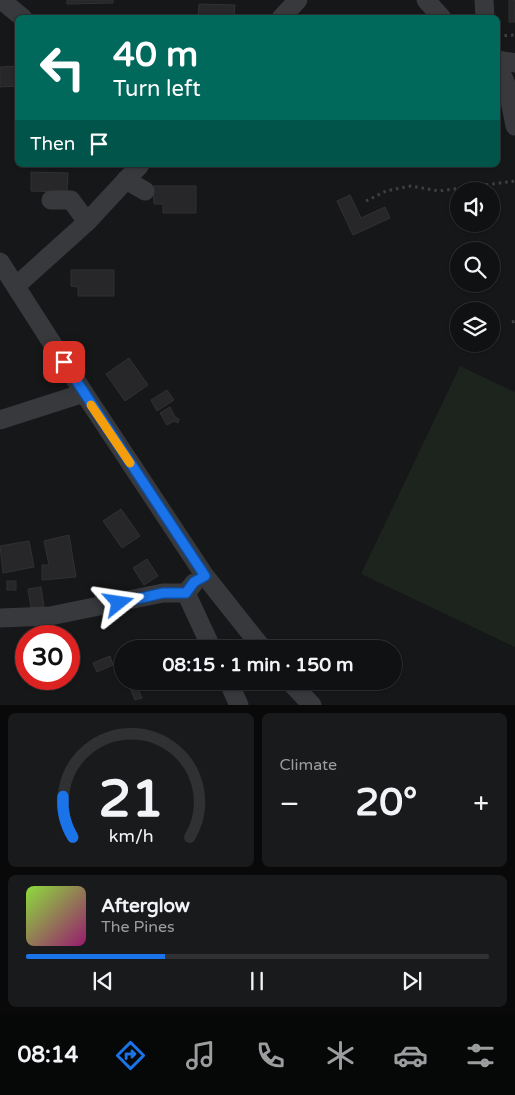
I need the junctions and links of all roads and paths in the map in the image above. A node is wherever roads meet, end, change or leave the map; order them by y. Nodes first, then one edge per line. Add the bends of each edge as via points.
1 (298, 0) edge
2 (426, 0) edge
3 (484, 0) edge
4 (5, 4) edge
5 (19, 15) edge
6 (283, 15) edge
7 (439, 15) edge
8 (485, 15) edge
9 (515, 35) edge
10 (500, 36) edge
11 (500, 60) edge
12 (515, 63) edge
13 (500, 70) edge
14 (515, 126) edge
15 (138, 167) edge
16 (126, 180) junction
17 (515, 181) edge
18 (145, 191) dead end
19 (51, 200) dead end
20 (366, 201) dead end
21 (87, 222) junction
22 (0, 262) edge
23 (16, 286) junction
24 (84, 393) junction
25 (0, 420) edge
26 (205, 576) junction
27 (186, 593) junction
28 (0, 618) edge
29 (208, 640) edge
30 (257, 640) edge
31 (232, 690) edge
32 (298, 690) edge
33 (239, 705) edge
34 (312, 705) edge

1 - 6 street
2 - 7 street
3 - 8 street
4 - 5 street
9 - 10 path
11 - 12 street
13 - 14 street via 507,86
15 - 16 street
16 - 18 street
16 - 21 street
17 - 20 path via 439,191 411,186 386,191
19 - 21 street via 71,200
21 - 23 street
22 - 23 street
23 - 24 street
24 - 25 street
24 - 26 street
26 - 27 street via 194,582
26 - 30 street
27 - 28 street via 156,594 50,616
27 - 29 street
31 - 33 street
32 - 34 street

